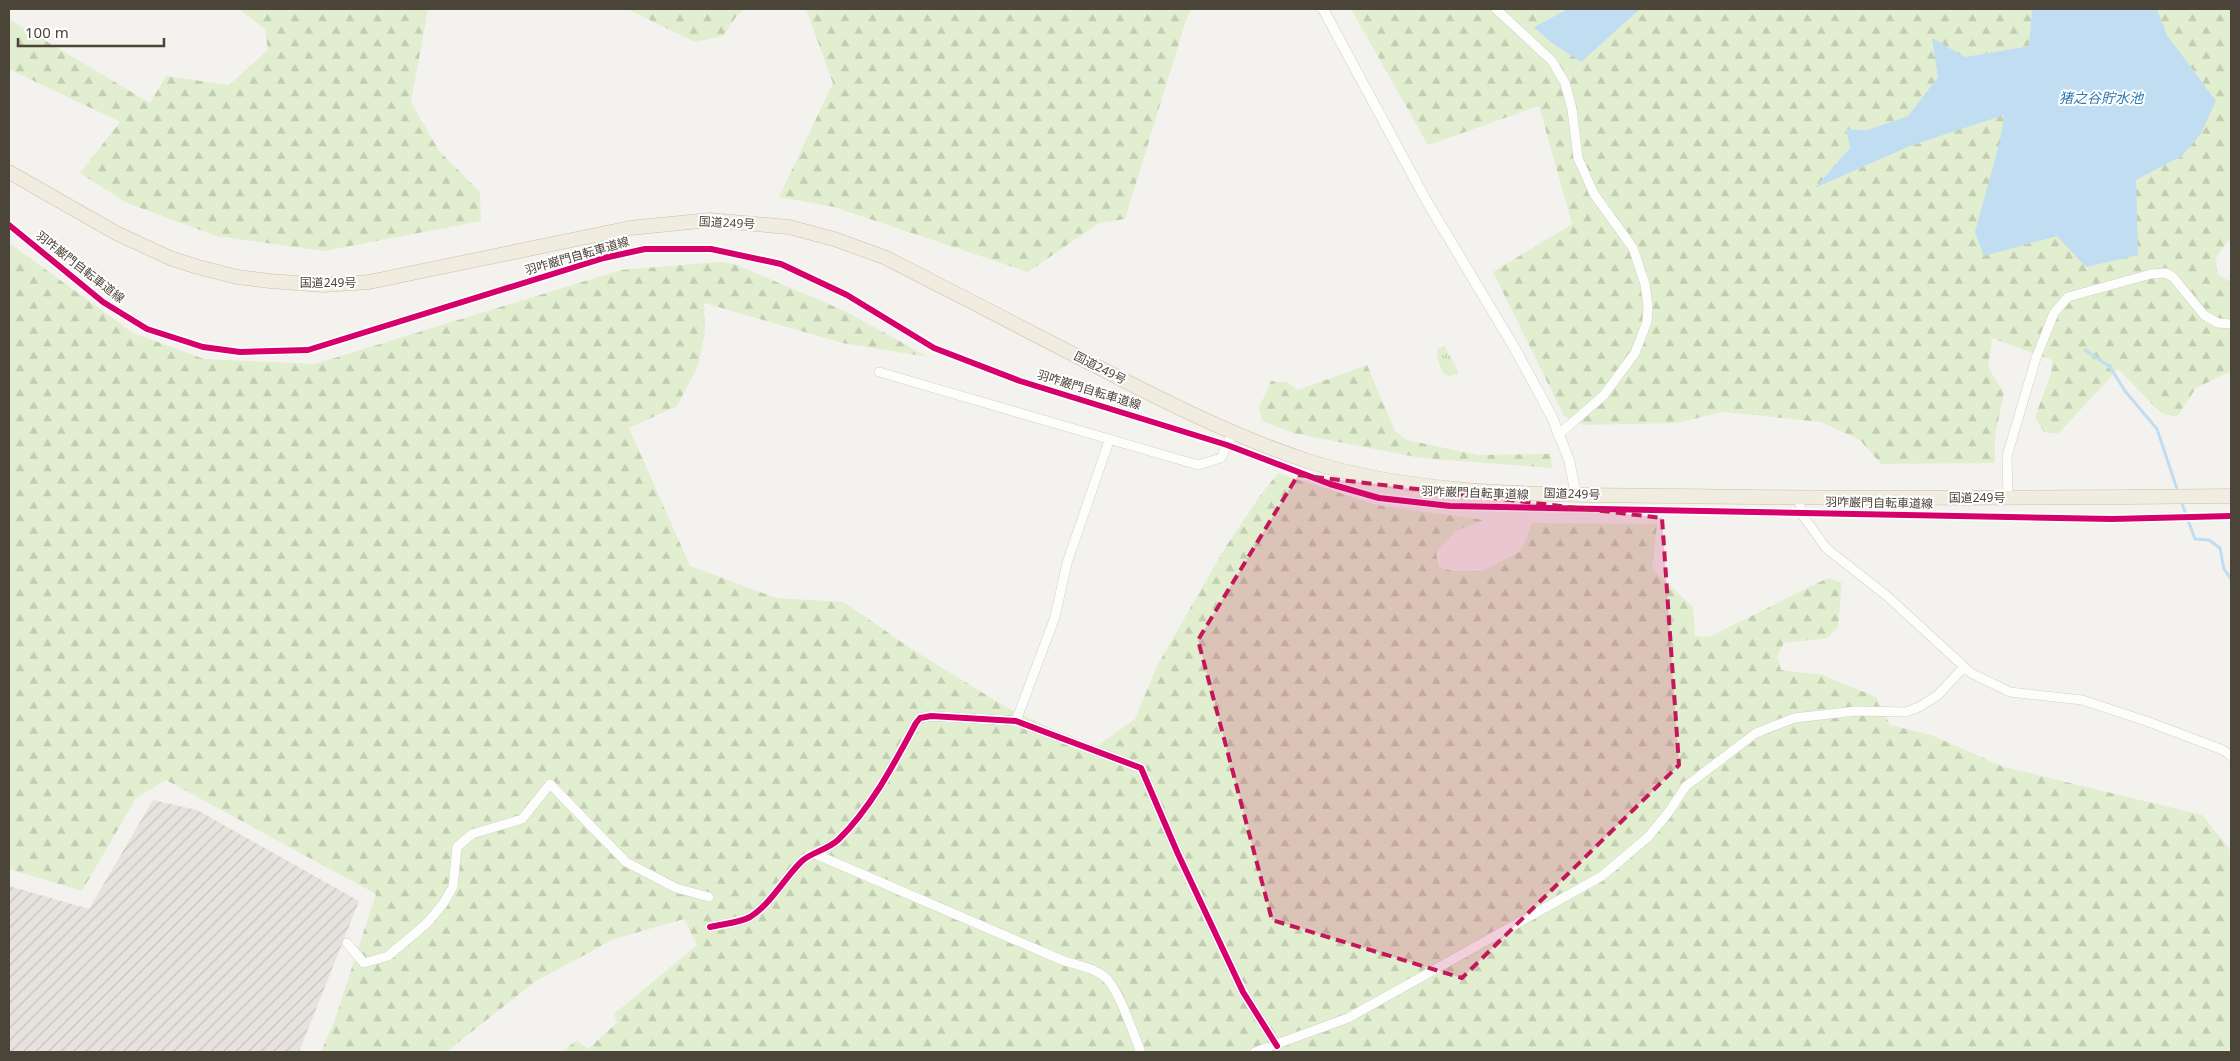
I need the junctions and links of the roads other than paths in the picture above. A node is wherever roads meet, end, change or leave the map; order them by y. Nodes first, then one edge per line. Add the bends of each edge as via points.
1 (1323, 9) edge
2 (1496, 9) edge
3 (9, 172) edge
4 (2231, 324) edge
5 (879, 372) dead end
6 (1233, 432) junction
7 (1558, 435) junction
8 (1109, 441) junction
9 (1576, 494) junction
10 (2228, 496) edge
11 (1799, 498) junction
12 (2008, 498) junction
13 (1964, 667) junction
14 (1016, 721) junction
15 (2231, 756) edge
16 (815, 854) junction
17 (709, 897) dead end
18 (710, 927) dead end
19 (347, 942) dead end
20 (1277, 1046) junction
21 (1141, 1052) edge
22 (1255, 1052) edge

1 - 7 street via 1426,200 1514,347 1552,417
2 - 7 street via 1552,61 1565,83 1578,158 1594,194 1633,248 1645,284 1647,322 1635,354 1604,395
3 - 6 highway, 国道249号 via 116,233 170,258 236,277 302,284 349,284 390,279 630,228 710,220 789,227 884,257 1178,408
4 - 12 street via 2218,323 2204,315 2173,277 2166,274 2151,274 2068,297 2054,313 2036,358 2007,456
5 - 8 street
6 - 8 street via 1220,458 1198,465
6 - 9 highway, 国道249号 via 1308,461 1380,479 1426,486
7 - 9 street via 1569,460
8 - 14 street via 1067,563 1055,617
9 - 11 highway, 国道249号
10 - 12 highway, 国道249号
11 - 12 highway, 国道249号
11 - 13 street via 1801,513 1826,548 1887,596
13 - 15 street via 2010,692 2082,700 2146,721 2223,750
13 - 20 street via 1938,695 1906,712 1856,711 1794,718 1756,733 1686,786 1648,837 1602,876 1348,1018
14 - 16 street via 920,718 864,809 838,840
14 - 20 street via 1141,768 1242,992
16 - 18 street via 803,859 761,908 749,917
16 - 21 street via 1064,961 1094,970 1107,978 1115,991
17 - 19 street via 676,888 626,862 550,784 522,819 472,834 457,847 453,887 443,904 426,924 388,956 364,963
20 - 22 street

